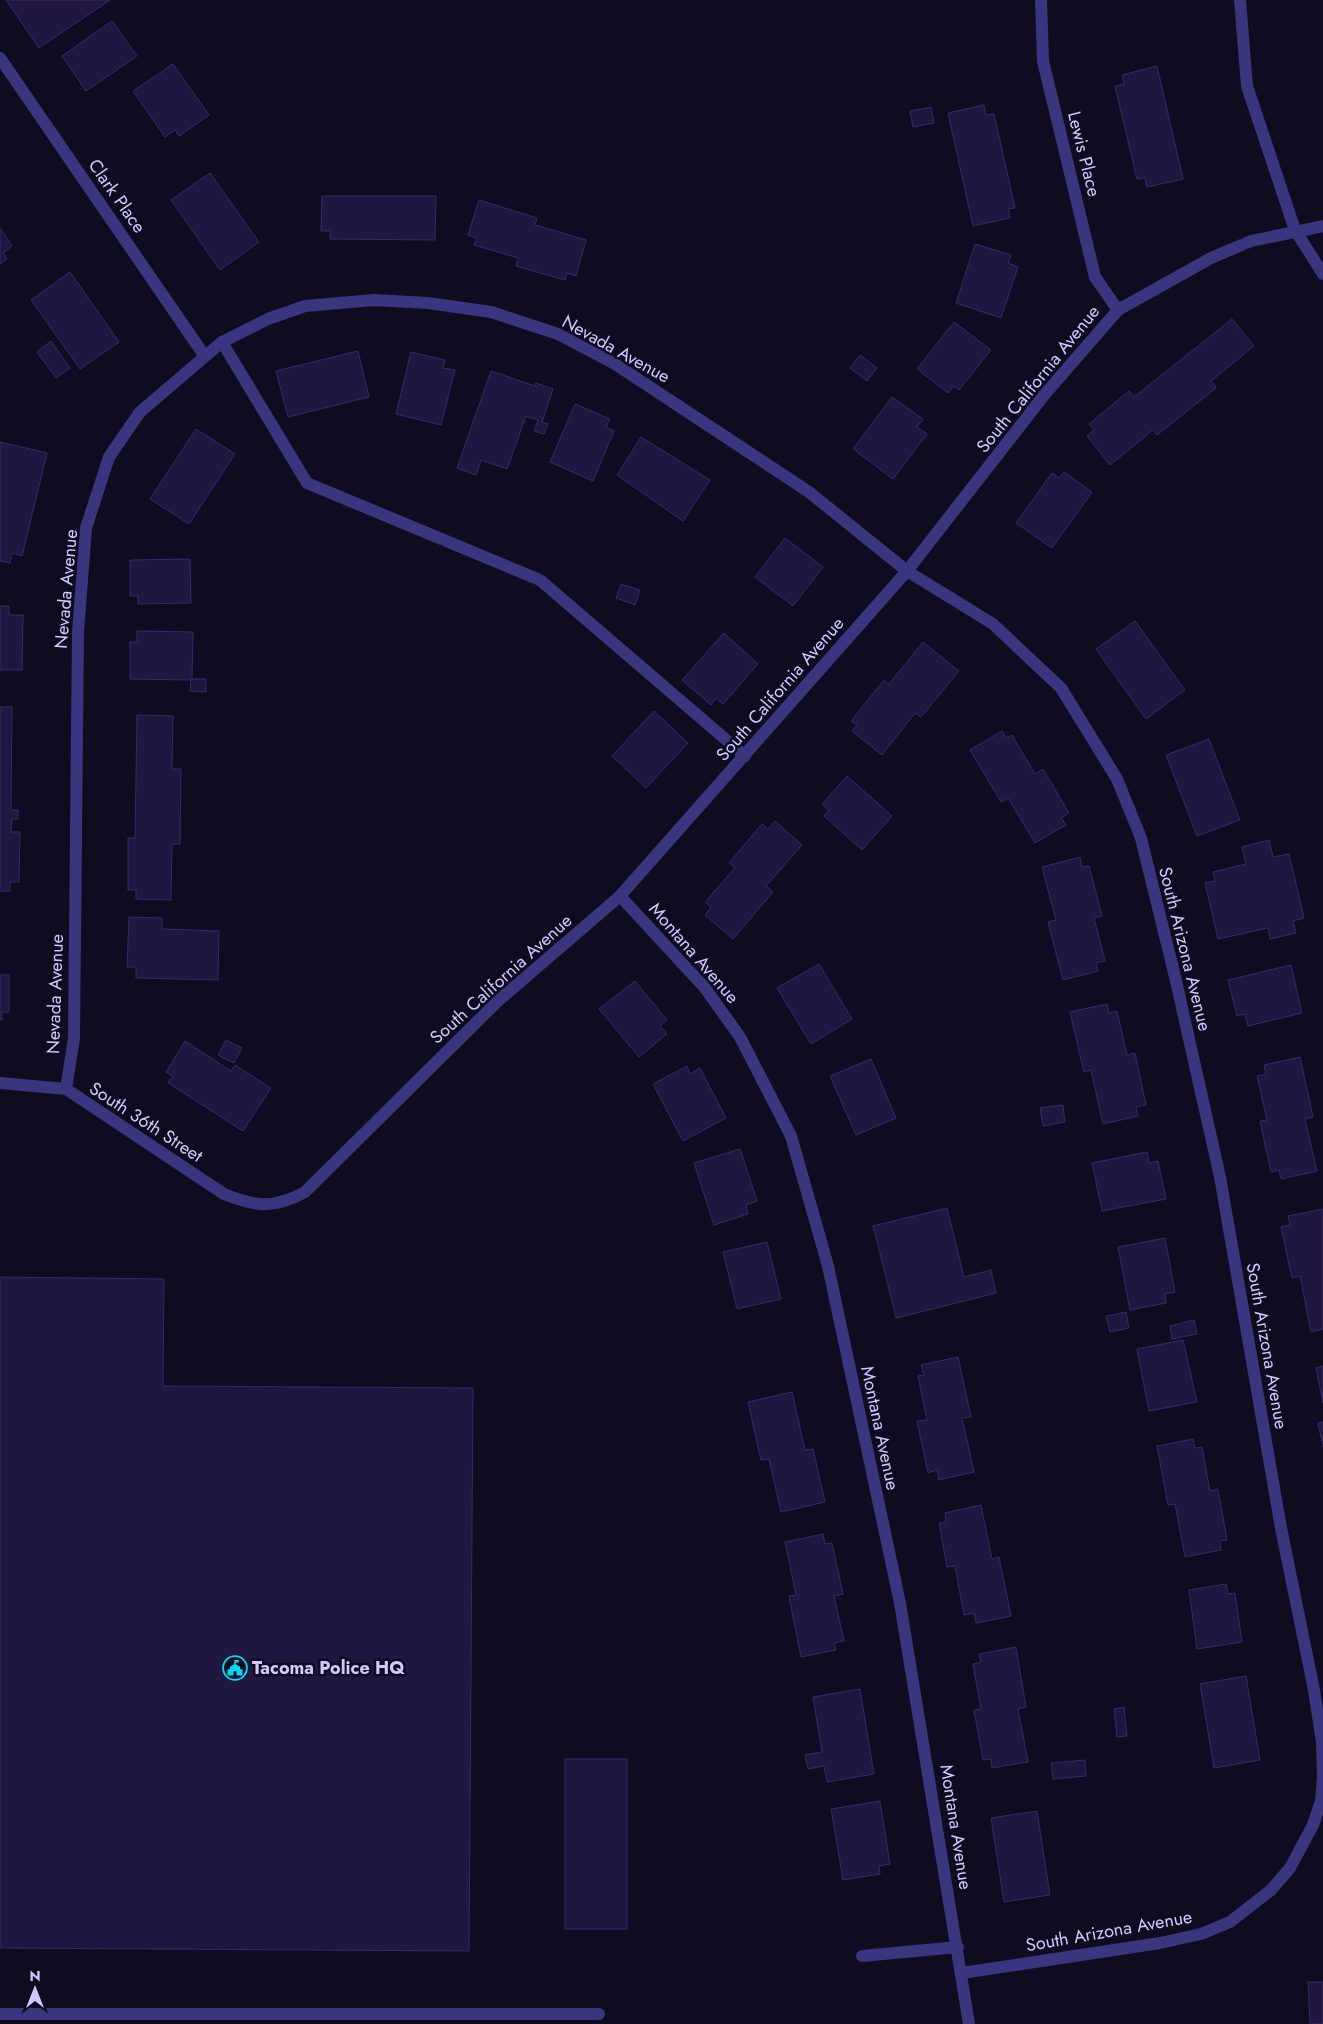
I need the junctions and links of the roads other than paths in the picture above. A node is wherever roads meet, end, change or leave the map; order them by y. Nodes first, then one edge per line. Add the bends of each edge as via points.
1 (1041, 0) edge
2 (1240, 0) edge
3 (0, 58) edge
4 (1323, 226) edge
5 (1295, 230) junction
6 (1323, 274) edge
7 (1118, 310) junction
8 (222, 342) junction
9 (204, 355) junction
10 (907, 572) junction
11 (745, 756) junction
12 (620, 896) junction
13 (0, 1083) edge
14 (66, 1090) junction
15 (269, 1206) joint
16 (958, 1947) junction
17 (862, 1956) dead end
18 (962, 1972) junction
19 (0, 2014) edge
20 (600, 2014) dead end
21 (969, 2024) edge

1 - 7 street, Lewis Place via 1043,60 1095,277
2 - 5 street via 1247,86
3 - 9 street, Clark Place
4 - 5 street, South California Avenue
5 - 6 street
5 - 7 street, South California Avenue via 1250,241 1211,258
7 - 10 street, South California Avenue via 1045,394
8 - 9 street, Nevada Avenue
8 - 10 street, Nevada Avenue via 268,319 305,306 374,300 428,303 491,312 558,334 615,364 801,486
8 - 11 street via 307,484 540,580
9 - 14 street, Nevada Avenue via 140,412 109,458 86,528 78,632 74,1038
10 - 11 street, South California Avenue
10 - 18 street, South Arizona Avenue via 993,624 1061,688 1117,779 1141,838 1220,1177 1322,1742 1321,1801 1313,1826 1290,1868 1271,1890 1230,1922 1201,1934 1160,1943
11 - 12 street, South California Avenue
12 - 15 street, South California Avenue via 498,1002 305,1192
12 - 16 street, Montana Avenue via 705,988 740,1037 791,1136 828,1266 900,1603
13 - 14 street, South 36th Street
14 - 15 street, South 36th Street via 224,1194 242,1202
16 - 17 street
16 - 18 street, Montana Avenue
18 - 21 street, Montana Avenue
19 - 20 street

